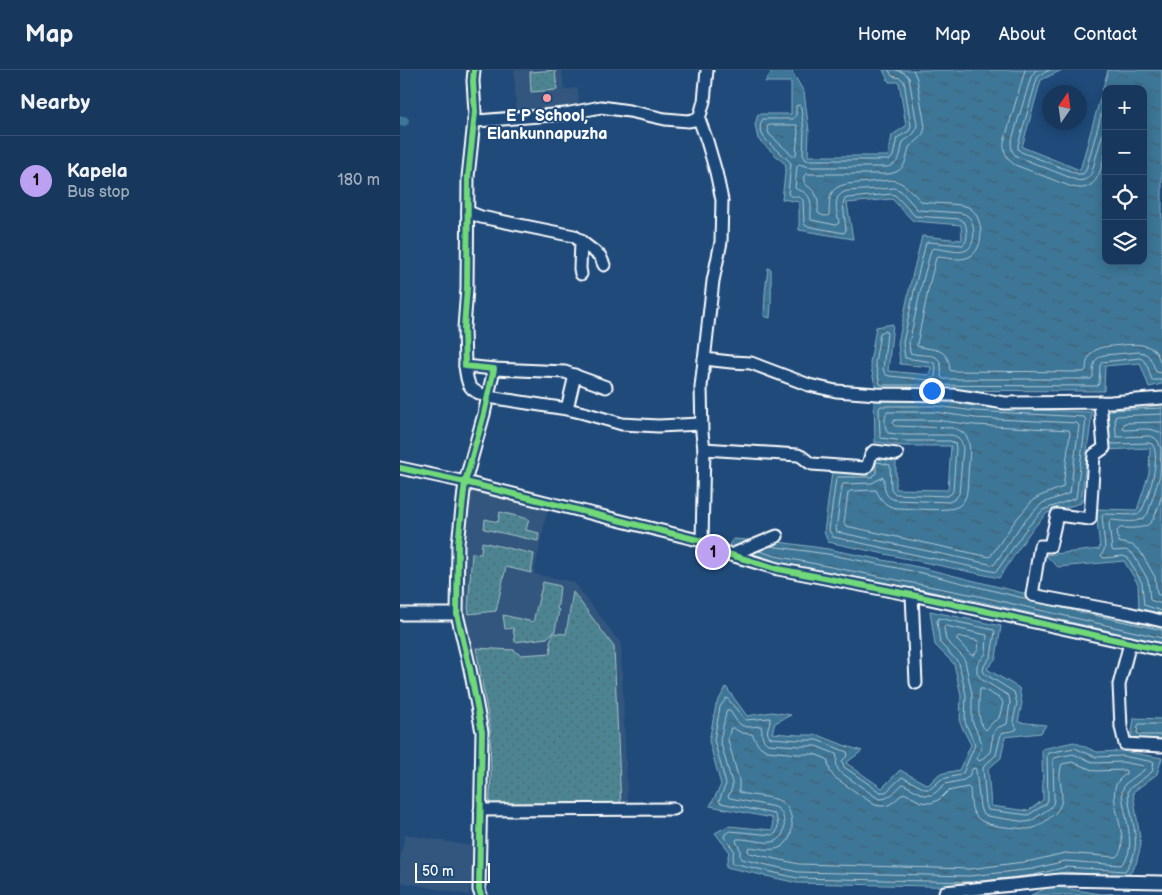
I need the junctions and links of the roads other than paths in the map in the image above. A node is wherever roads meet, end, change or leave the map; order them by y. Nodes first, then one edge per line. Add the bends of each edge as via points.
1 (474, 70) edge
2 (707, 70) edge
3 (474, 120) junction
4 (699, 120) junction
5 (468, 212) junction
6 (580, 241) junction
7 (604, 265) dead end
8 (581, 274) dead end
9 (704, 358) junction
10 (465, 366) junction
11 (494, 369) junction
12 (575, 375) junction
13 (606, 387) dead end
14 (488, 397) junction
15 (1162, 398) edge
16 (1100, 402) junction
17 (567, 409) junction
18 (701, 424) junction
19 (704, 449) junction
20 (897, 454) dead end
21 (400, 468) edge
22 (465, 482) junction
23 (777, 536) dead end
24 (702, 542) junction
25 (730, 555) junction
26 (912, 595) junction
27 (400, 614) edge
28 (457, 614) junction
29 (1162, 622) edge
30 (1130, 643) junction
31 (1162, 650) edge
32 (916, 683) dead end
33 (1162, 746) edge
34 (674, 809) dead end
35 (480, 810) junction
36 (1162, 882) edge
37 (945, 892) dead end
38 (481, 895) edge

1 - 3 street
2 - 4 street
3 - 4 street via 565,114 601,107 665,120
3 - 5 street
4 - 9 street via 722,200 721,242 712,281
5 - 6 street via 574,236
5 - 10 street
6 - 7 street via 600,256
6 - 8 street
9 - 16 street via 752,363 808,385 836,391 953,396 1004,402
9 - 18 street
10 - 11 street
10 - 14 street via 471,388
11 - 12 street
11 - 14 street
12 - 13 street
12 - 17 street
14 - 17 street
14 - 22 street
15 - 16 street
16 - 29 street via 1104,448 1094,455 1090,519 1057,515 1050,546 1040,546 1032,595
17 - 18 street via 622,424
18 - 19 street
19 - 20 street via 798,455 812,464 865,468 874,452
19 - 24 street
21 - 22 street
22 - 24 street
22 - 28 street via 458,544
23 - 25 street
24 - 25 street
25 - 26 street via 778,569
26 - 30 street
26 - 32 street
27 - 28 street
28 - 35 street via 482,732
30 - 31 street
30 - 33 street via 1119,685 1125,744
34 - 35 street
35 - 38 street
36 - 37 street via 1060,880

